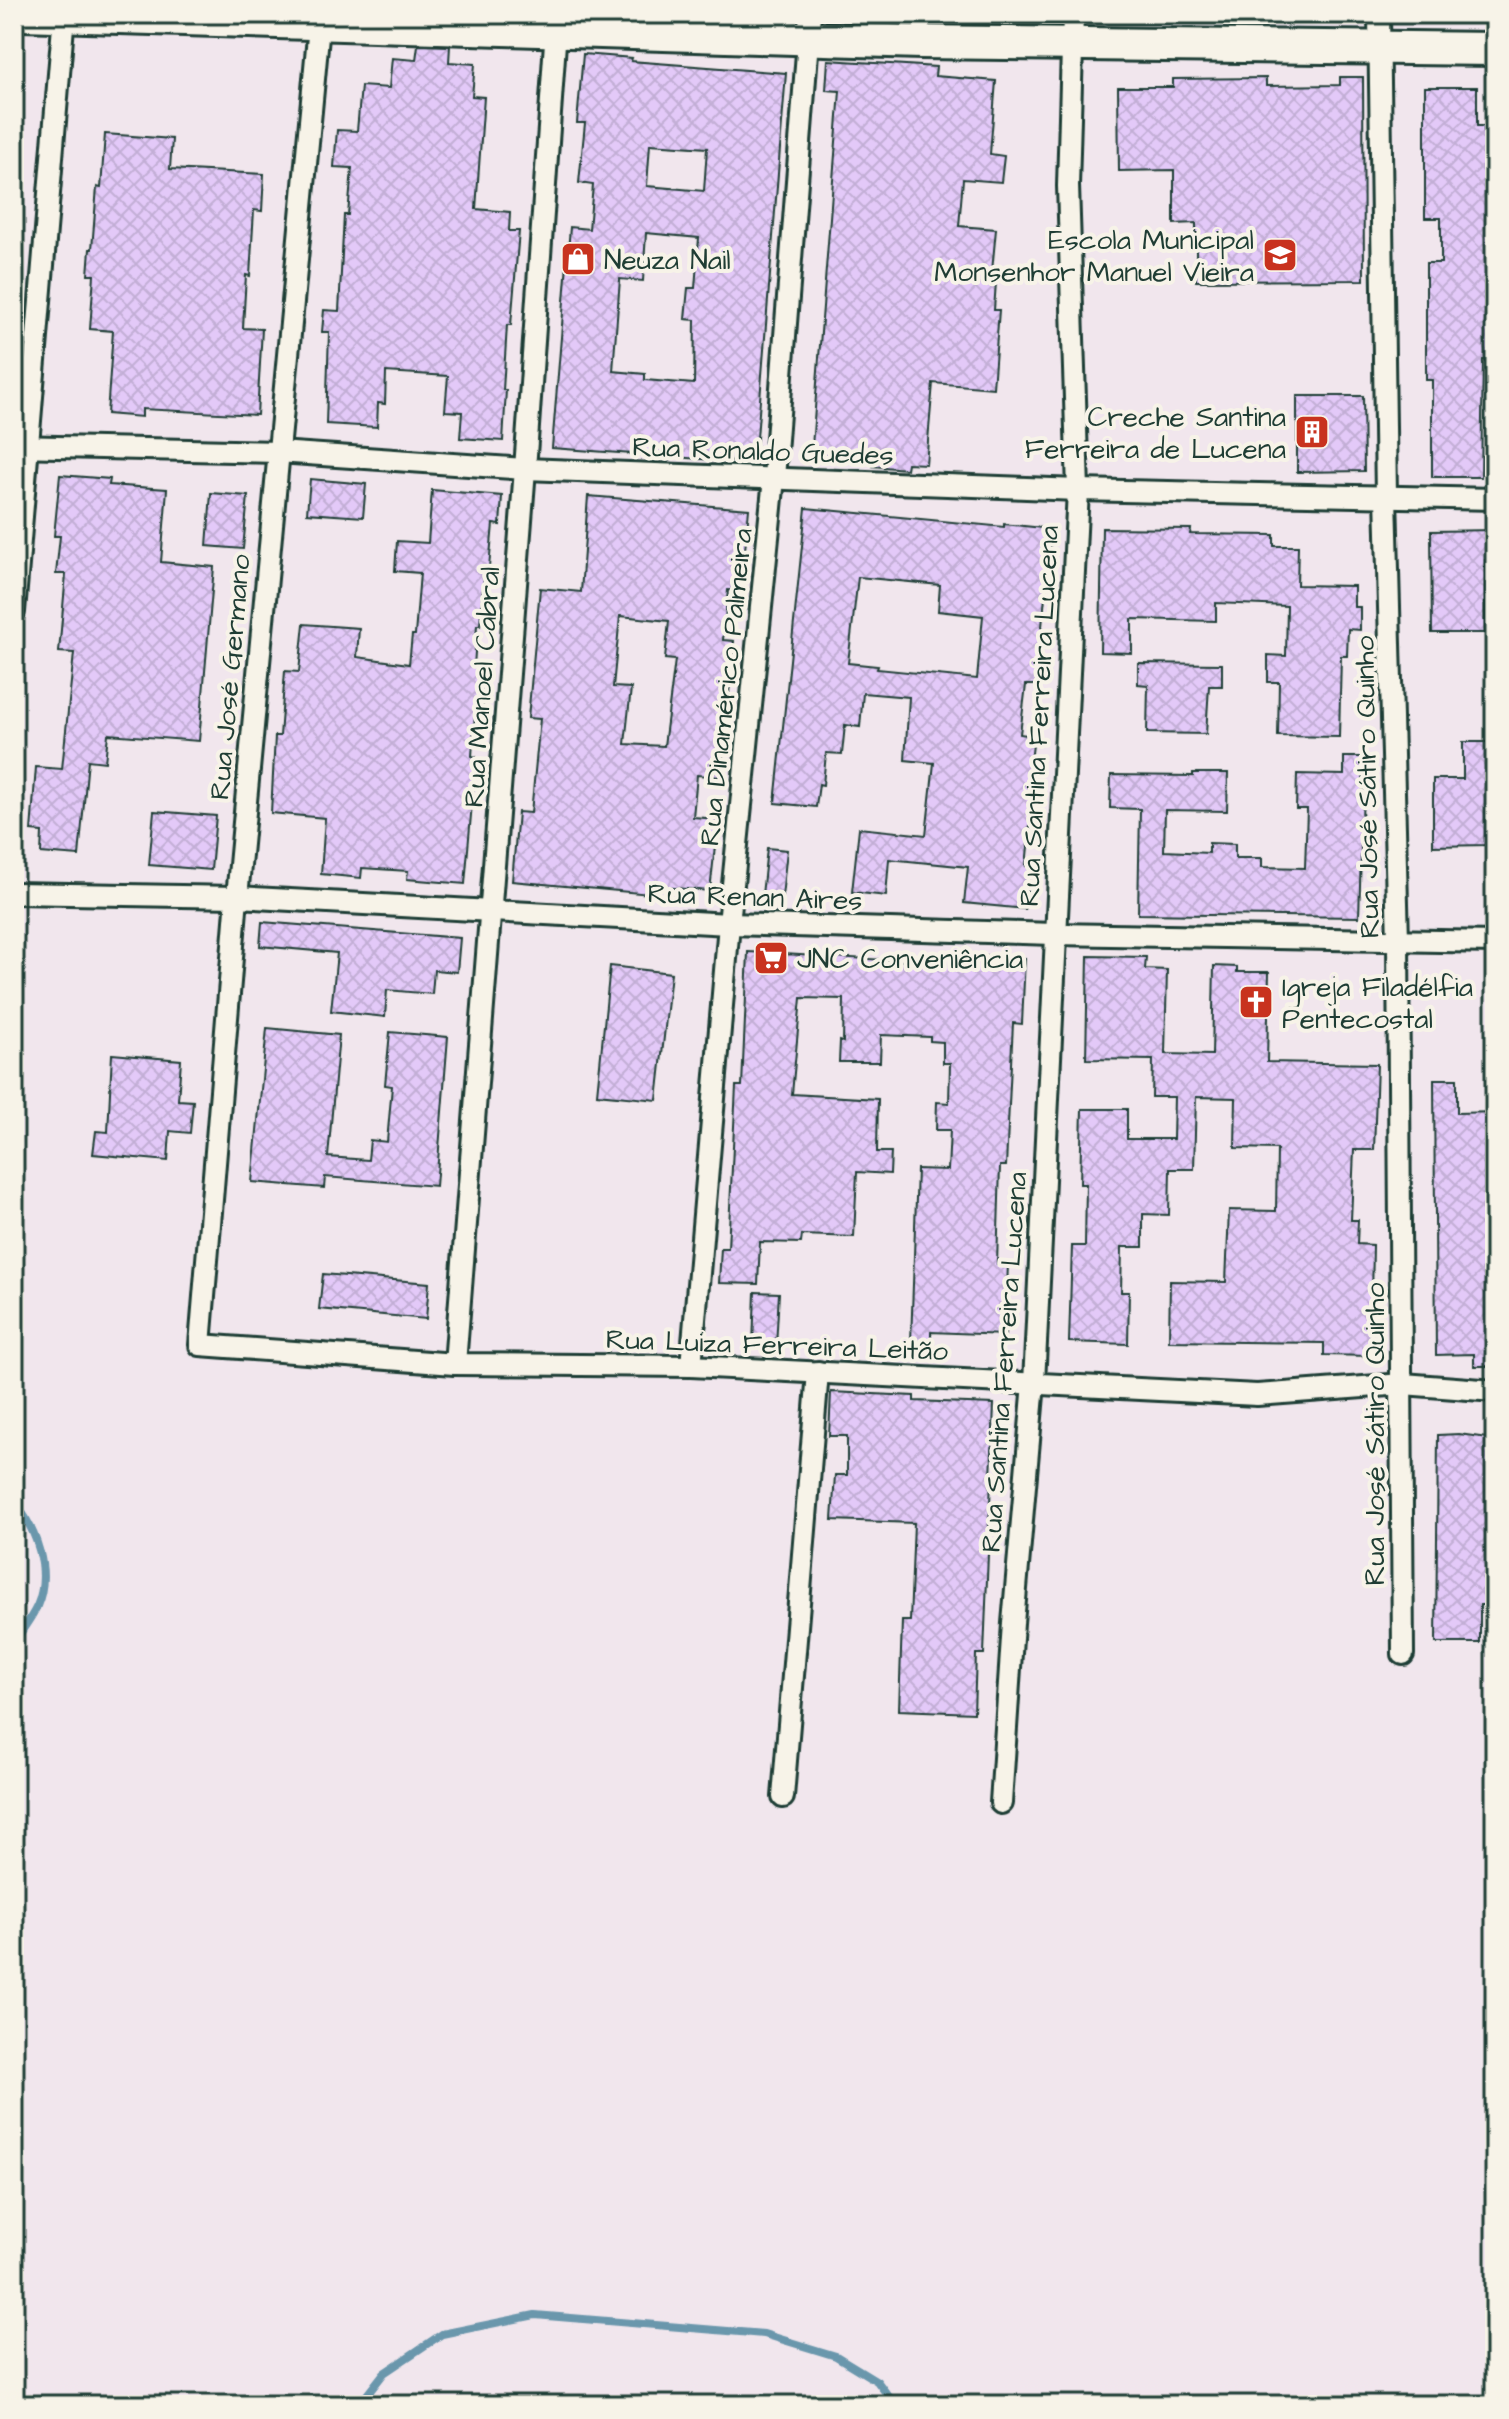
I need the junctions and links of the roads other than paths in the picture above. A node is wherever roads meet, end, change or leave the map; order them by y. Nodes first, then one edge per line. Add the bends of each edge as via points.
1 (22, 14) edge
2 (1379, 14) edge
3 (64, 15) edge
4 (319, 19) edge
5 (556, 23) edge
6 (809, 26) edge
7 (1071, 29) edge
8 (1379, 47) junction
9 (1495, 49) edge
10 (22, 446) edge
11 (278, 452) junction
12 (525, 469) junction
13 (774, 478) junction
14 (1078, 490) junction
15 (1386, 496) junction
16 (1495, 499) edge
17 (14, 612) edge
18 (14, 893) edge
19 (237, 897) junction
20 (492, 912) junction
21 (729, 924) junction
22 (1054, 934) junction
23 (1398, 940) junction
24 (1495, 942) edge
25 (200, 1345) joint
26 (455, 1364) junction
27 (691, 1366) junction
28 (818, 1372) junction
29 (1034, 1383) junction
30 (1403, 1384) junction
31 (1495, 1391) edge
32 (1403, 1654) dead end
33 (783, 1797) dead end
34 (1001, 1803) dead end

1 - 3 main road
2 - 8 street, Rua José Sátiro Quinho
3 - 4 main road
3 - 10 street
4 - 5 main road
4 - 11 street, Rua José Germano
5 - 6 main road
5 - 12 street, Rua Manoel Cabral
6 - 7 main road
6 - 13 street, Rua Dinamérico Palmeira
7 - 8 main road
7 - 14 street, Rua Santina Ferreira Lucena via 1068,186
8 - 9 main road
8 - 15 street, Rua José Sátiro Quinho
10 - 11 street, Rua Ronaldo Guedes
10 - 17 street
11 - 12 street, Rua Ronaldo Guedes
11 - 19 street, Rua José Germano
12 - 13 street, Rua Ronaldo Guedes
12 - 20 street, Rua Manoel Cabral
13 - 14 street, Rua Ronaldo Guedes
13 - 21 street, Rua Dinamérico Palmeira
14 - 15 street, Rua Ronaldo Guedes
14 - 22 street, Rua Santina Ferreira Lucena
15 - 16 street, Rua Ronaldo Guedes
15 - 23 street, Rua José Sátiro Quinho
18 - 19 street, Rua Renan Aires
19 - 20 street, Rua Renan Aires
19 - 25 street, Rua José Germano
20 - 21 street, Rua Renan Aires
20 - 26 street, Rua Manoel Cabral
21 - 22 street, Rua Renan Aires
21 - 27 street, Rua Dinamérico Palmeira
22 - 23 street, Rua Renan Aires
22 - 29 street, Rua Santina Ferreira Lucena
23 - 24 street, Rua Renan Aires
23 - 30 street, Rua José Sátiro Quinho
25 - 26 street, Rua Luiza Ferreira Leitão
26 - 27 street, Rua Luiza Ferreira Leitão
27 - 28 street, Rua Luiza Ferreira Leitão
28 - 29 street, Rua Luiza Ferreira Leitão
28 - 33 street
29 - 30 street, Rua Luiza Ferreira Leitão via 1257,1395
29 - 34 street, Rua Santina Ferreira Lucena
30 - 31 street, Rua Luiza Ferreira Leitão
30 - 32 street, Rua José Sátiro Quinho

